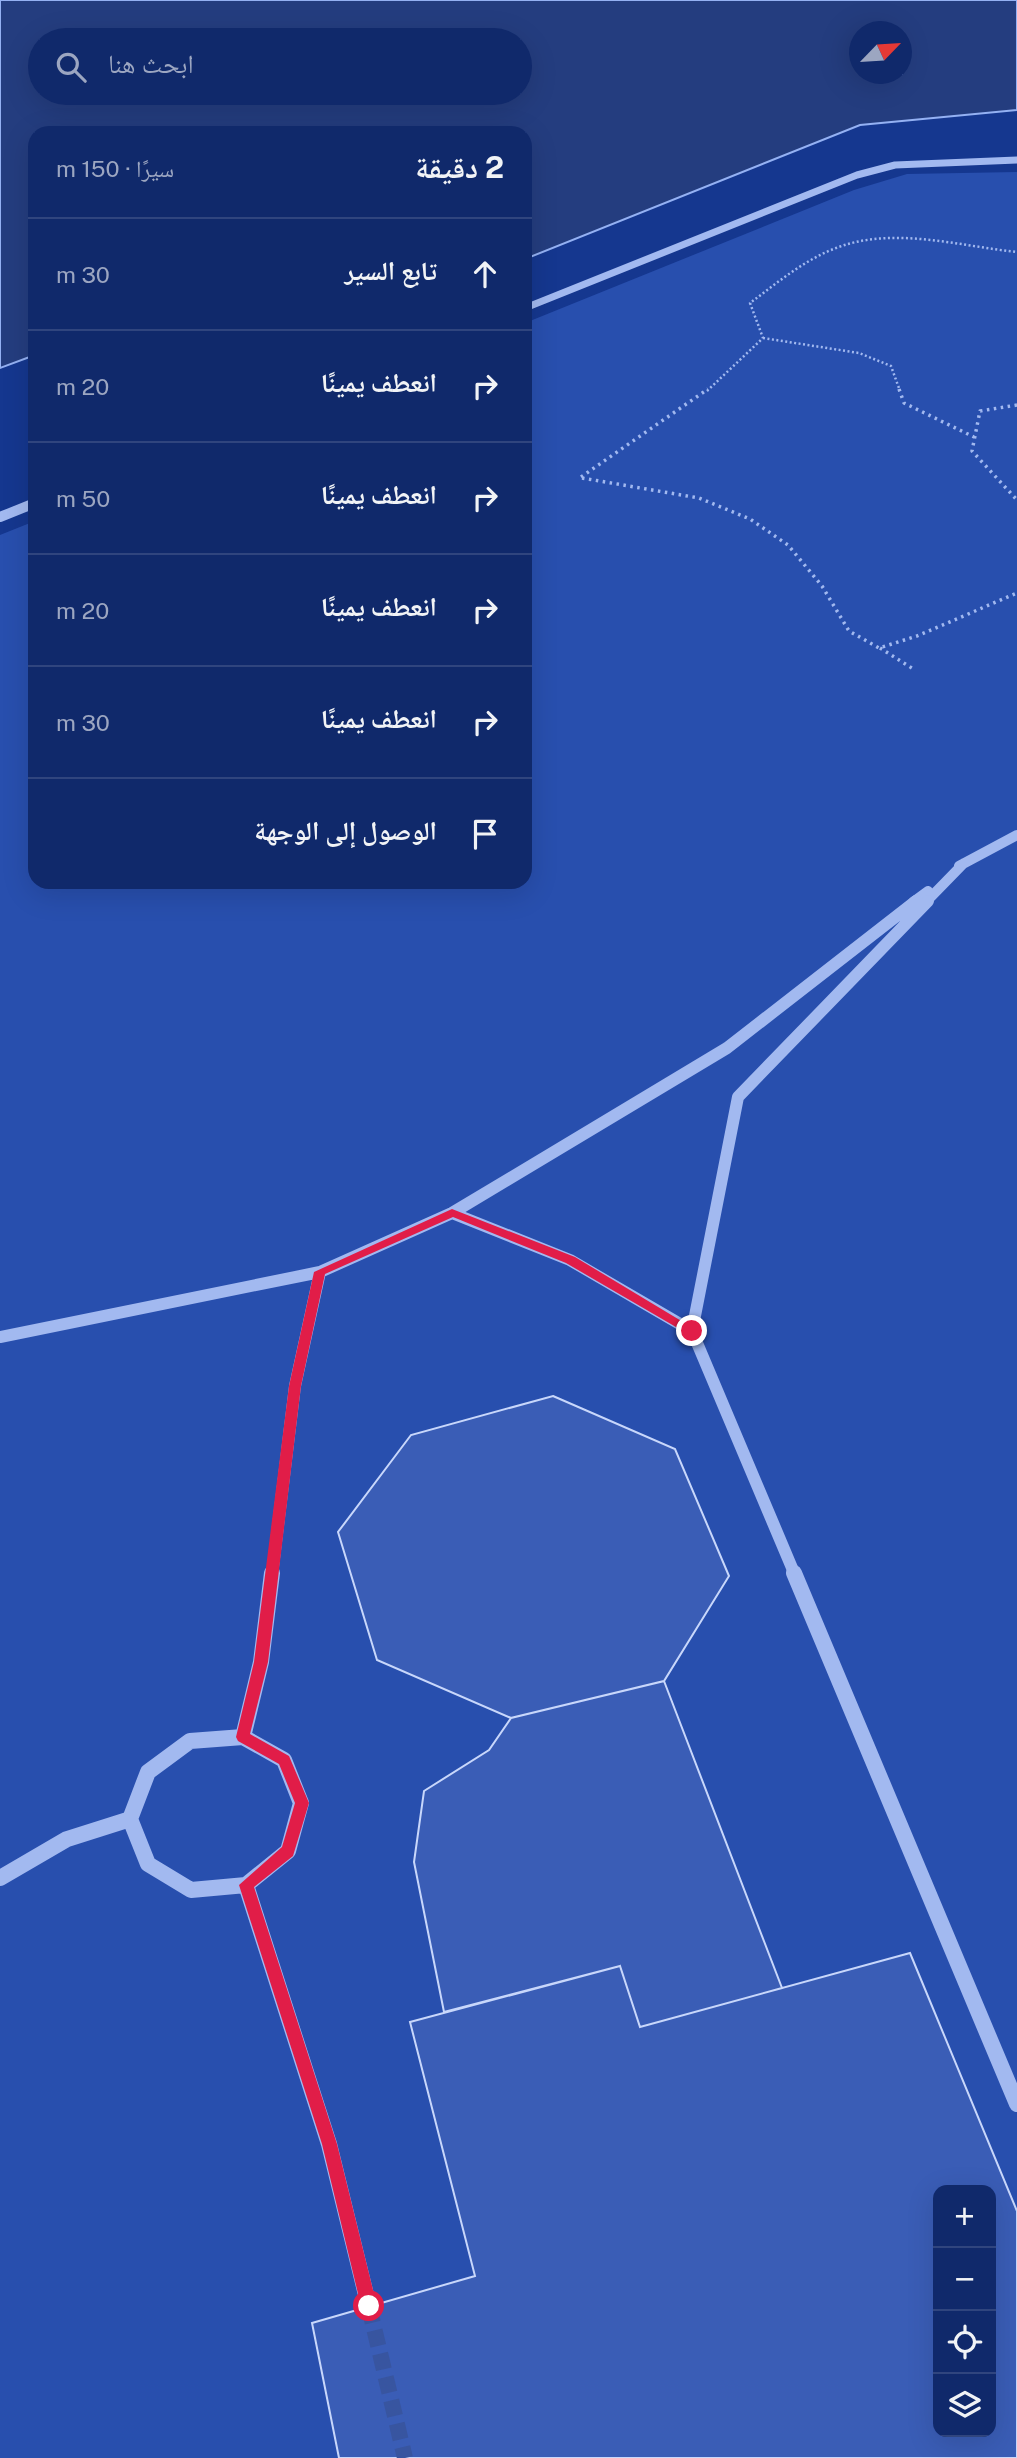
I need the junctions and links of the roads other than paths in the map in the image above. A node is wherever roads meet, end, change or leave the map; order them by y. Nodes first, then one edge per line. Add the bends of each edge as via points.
1 (1017, 160) edge
2 (532, 305) edge
3 (28, 506) edge
4 (0, 517) edge
5 (1017, 835) edge
6 (964, 863) junction
7 (452, 1213) junction
8 (320, 1272) junction
9 (692, 1331) junction
10 (0, 1336) edge
11 (243, 1737) junction
12 (130, 1819) junction
13 (0, 1878) edge
14 (246, 1885) junction
15 (1017, 2104) edge
16 (369, 2306) tunnel mouth

1 - 2 street via 895,165 857,176
3 - 4 street
5 - 6 street
6 - 7 street via 727,1048
6 - 9 street via 738,1097
7 - 8 street
7 - 9 street via 570,1260
8 - 10 street
8 - 11 street via 295,1386 261,1662
9 - 15 street
11 - 12 street via 190,1741 148,1772
11 - 14 street via 284,1760 302,1803 288,1851
12 - 13 street via 67,1839
12 - 14 street via 148,1864 191,1890
14 - 16 street via 329,2144

